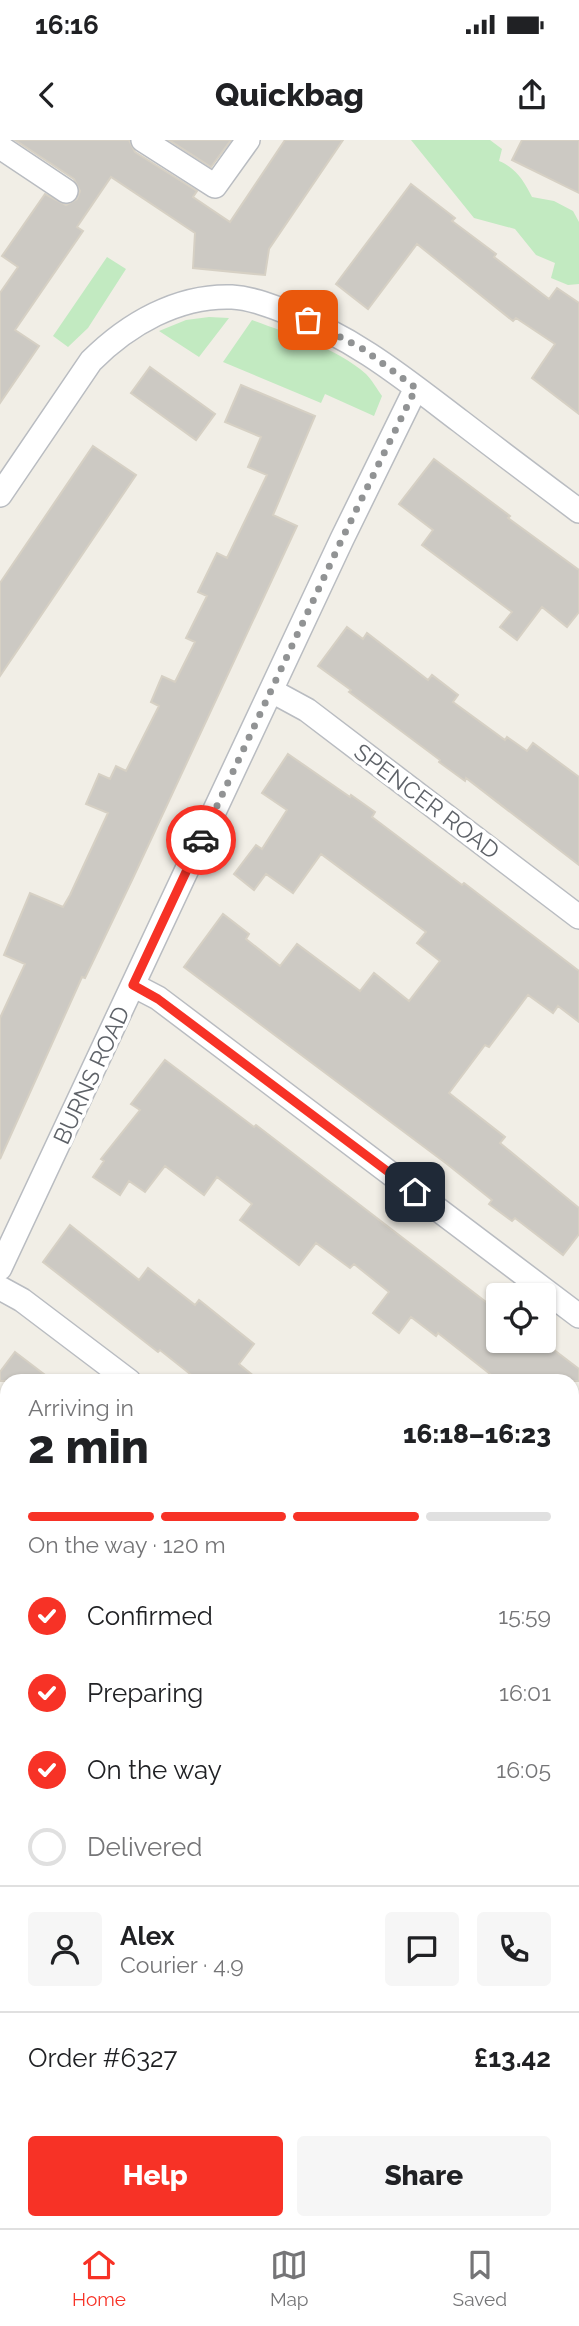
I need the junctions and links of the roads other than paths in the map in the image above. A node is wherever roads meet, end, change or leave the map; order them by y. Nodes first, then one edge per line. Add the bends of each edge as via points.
1 (143, 140) edge
2 (248, 140) edge
3 (0, 147) edge
4 (66, 191) dead end
5 (416, 388) junction
6 (0, 495) edge
7 (576, 503) edge
8 (272, 691) junction
9 (579, 917) edge
10 (133, 985) junction
11 (0, 1268) edge
12 (0, 1288) edge
13 (579, 1316) edge
14 (120, 1374) edge

1 - 2 street via 215,186
3 - 4 street
5 - 6 street via 363,349 308,320 233,297 187,302 123,332 91,361
5 - 7 street
5 - 8 street, BURNS ROAD
8 - 9 street, SPENCER ROAD via 307,710
8 - 10 street, BURNS ROAD
10 - 11 street, BURNS ROAD
10 - 13 street via 158,999
12 - 14 street

